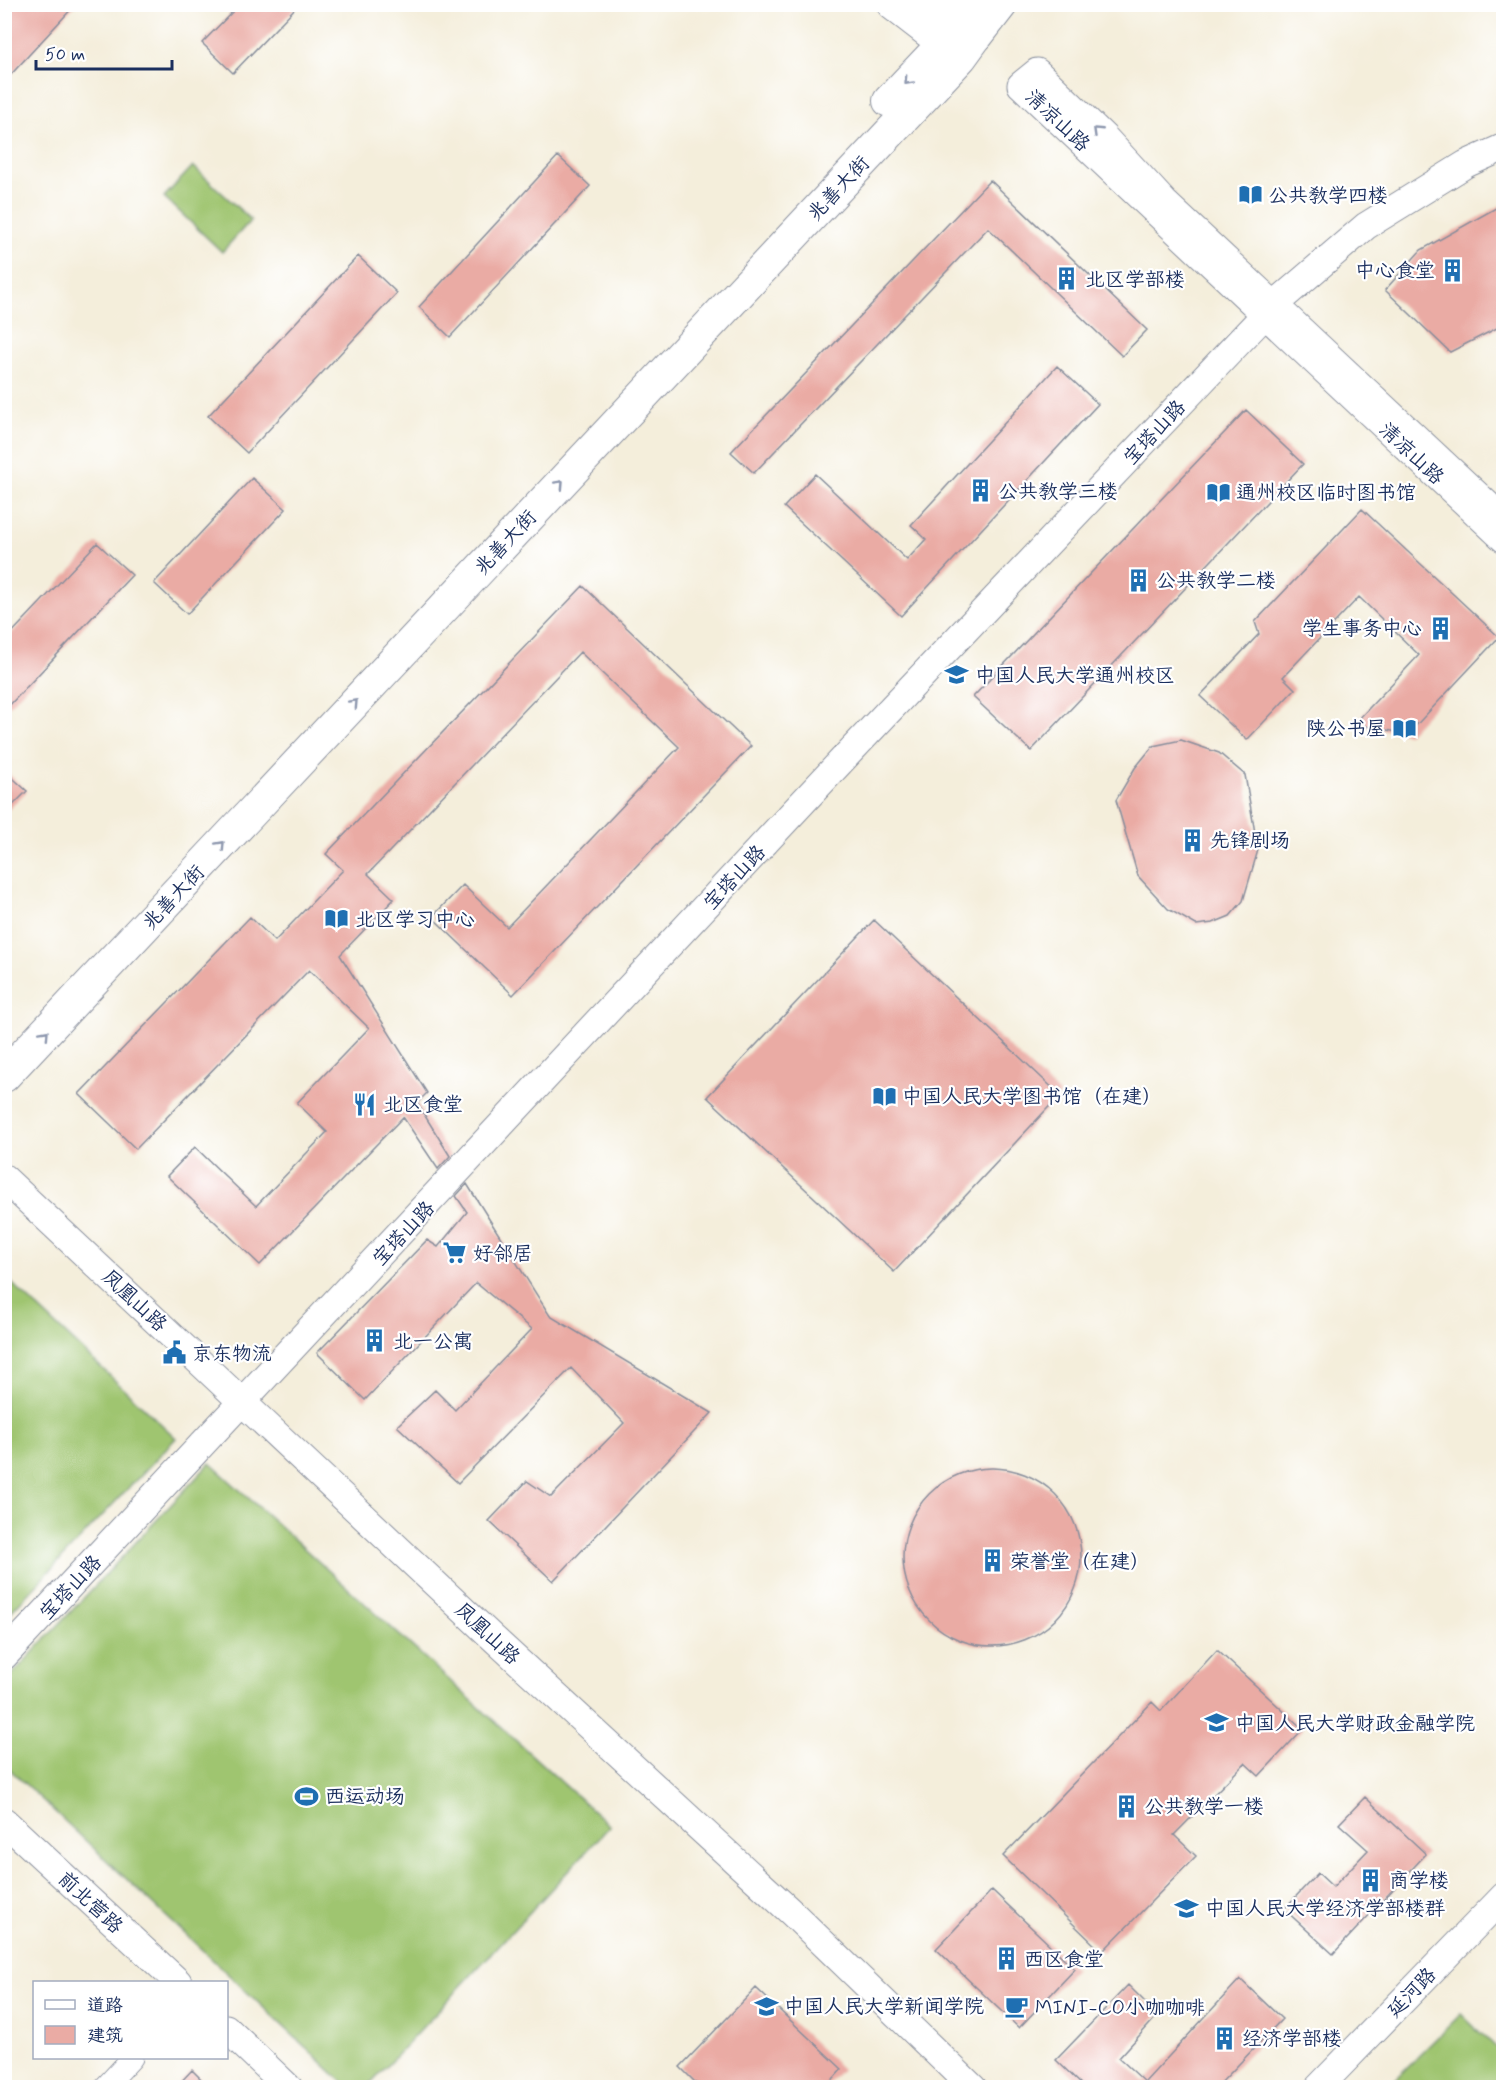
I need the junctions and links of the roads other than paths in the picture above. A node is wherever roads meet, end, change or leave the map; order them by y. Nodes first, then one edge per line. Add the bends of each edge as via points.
1 (893, 4) edge
2 (1001, 4) edge
3 (957, 27) edge
4 (1503, 147) edge
5 (1270, 309) junction
6 (1503, 520) edge
7 (1503, 539) edge
8 (4, 1044) edge
9 (4, 1076) edge
10 (4, 1178) edge
11 (245, 1402) junction
12 (4, 1656) edge
13 (4, 1821) edge
14 (1503, 1896) edge
15 (176, 1981) edge
16 (228, 2030) edge
17 (131, 2059) edge
18 (104, 2088) edge
19 (289, 2088) edge
20 (973, 2088) edge
21 (1318, 2088) edge

1 - 3 main road
2 - 3 main road, 兆善大街
3 -> 8 main road, 兆善大街
9 -> 3 main road, 兆善大街
4 - 5 street, 宝塔山路 via 1466,164 1366,226
5 -> 5 street, 清凉山路 via 1037,72 1021,85
5 - 6 street, 清凉山路
5 - 7 street, 清凉山路
5 - 11 street, 宝塔山路 via 838,765
10 - 11 street, 凤凰山路
11 - 12 street, 宝塔山路
11 - 20 street, 凤凰山路 via 493,1638 792,1912
13 - 15 street, 前北营路
14 - 21 street, 延河路
16 - 19 street
17 - 18 street

